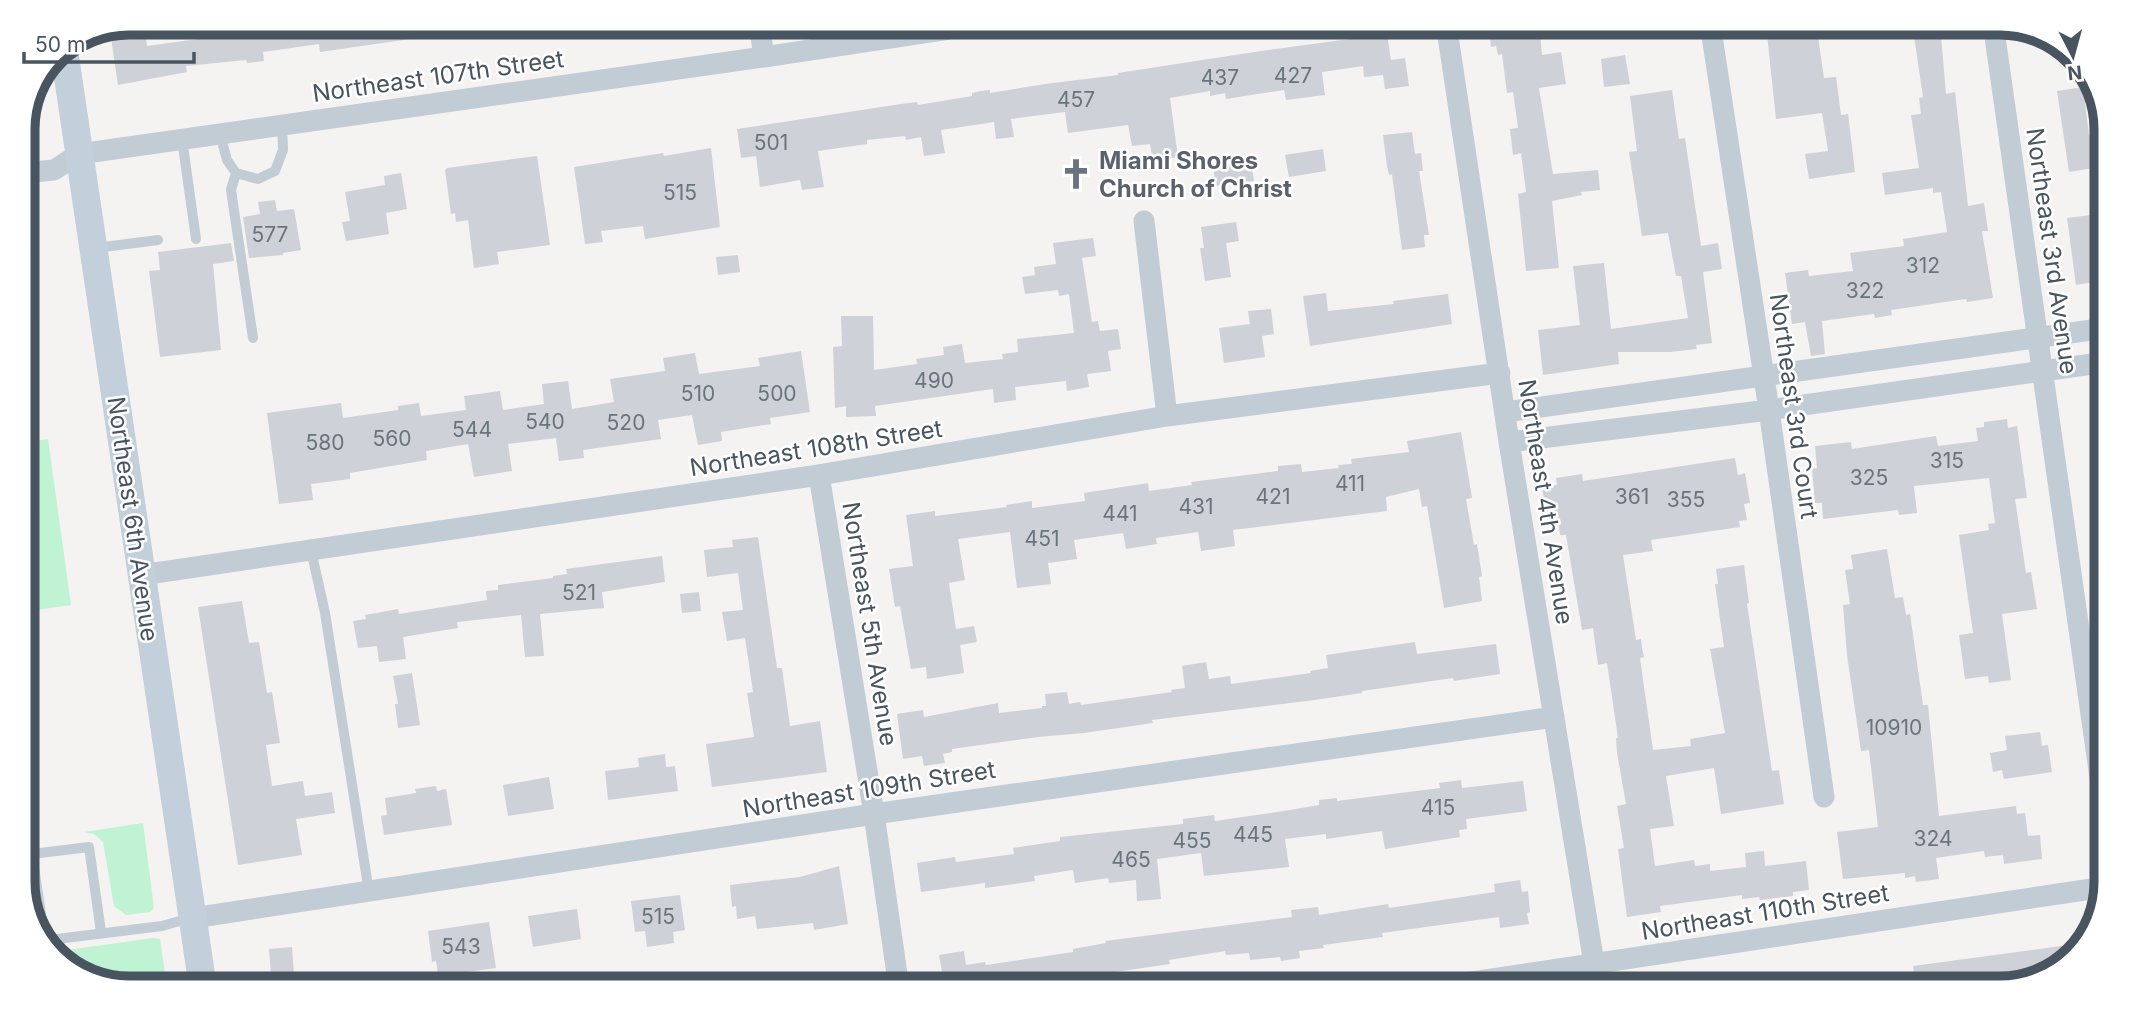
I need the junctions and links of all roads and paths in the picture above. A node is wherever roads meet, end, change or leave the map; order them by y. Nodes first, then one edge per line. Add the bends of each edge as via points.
1 (761, 35) edge
2 (910, 35) edge
3 (1448, 35) edge
4 (1712, 35) edge
5 (1995, 35) edge
6 (764, 57) junction
7 (65, 60) edge
8 (282, 125) junction
9 (220, 134) junction
10 (182, 139) junction
11 (79, 154) junction
12 (35, 172) edge
13 (236, 173) junction
14 (1144, 220) dead end
15 (196, 239) dead end
16 (158, 240) dead end
17 (93, 248) junction
18 (2094, 330) edge
19 (253, 338) dead end
20 (2038, 338) junction
21 (2094, 364) edge
22 (2042, 370) junction
23 (1500, 373) junction
24 (1763, 374) junction
25 (1769, 410) junction
26 (1505, 412) junction
27 (1167, 416) junction
28 (1509, 442) junction
29 (820, 475) junction
30 (312, 550) junction
31 (141, 575) junction
32 (1554, 717) junction
33 (2094, 736) edge
34 (1824, 797) dead end
35 (874, 814) junction
36 (35, 854) edge
37 (2093, 889) edge
38 (369, 892) junction
39 (193, 918) junction
40 (101, 932) junction
41 (55, 939) edge
42 (1595, 964) junction
43 (201, 976) edge
44 (897, 976) edge
45 (1514, 976) edge
46 (1596, 976) edge

1 - 6 street
2 - 6 street, Northeast 107th Street
3 - 23 street, Northeast 4th Avenue
4 - 24 street, Northeast 3rd Court
5 - 20 street, Northeast 3rd Avenue
6 - 8 street, Northeast 107th Street
7 - 11 main road, Northeast 6th Avenue
8 - 9 street, Northeast 107th Street
8 - 13 lane via 283,150 275,171 258,179
9 - 10 street, Northeast 107th Street
9 - 13 lane via 226,160
10 - 11 street, Northeast 107th Street
10 - 15 lane
11 - 12 street, Northeast 107th Street via 54,170
11 - 17 main road, Northeast 6th Avenue
13 - 19 lane via 231,190
14 - 27 street
16 - 17 lane
17 - 31 main road, Northeast 6th Avenue
18 - 20 street
20 - 22 street, Northeast 3rd Avenue
20 - 24 street
21 - 22 street
22 - 25 street
22 - 33 street, Northeast 3rd Avenue
23 - 26 street, Northeast 4th Avenue
23 - 27 street, Northeast 108th Street
24 - 25 street, Northeast 3rd Court
24 - 26 street
25 - 28 street
25 - 34 street, Northeast 3rd Court
26 - 28 street, Northeast 4th Avenue
27 - 29 street, Northeast 108th Street
28 - 32 street, Northeast 4th Avenue
29 - 30 street, Northeast 108th Street
29 - 35 street, Northeast 5th Avenue
30 - 31 street, Northeast 108th Street
30 - 38 lane
31 - 39 main road, Northeast 6th Avenue
32 - 35 street, Northeast 109th Street
32 - 42 street, Northeast 4th Avenue
35 - 38 street, Northeast 109th Street
35 - 44 street, Northeast 5th Avenue
36 - 40 lane via 89,846
37 - 42 street, Northeast 110th Street
38 - 39 street, Northeast 109th Street
39 - 40 lane
39 - 43 main road, Northeast 6th Avenue
40 - 41 lane
42 - 45 street, Northeast 110th Street
42 - 46 street, Northeast 4th Avenue

